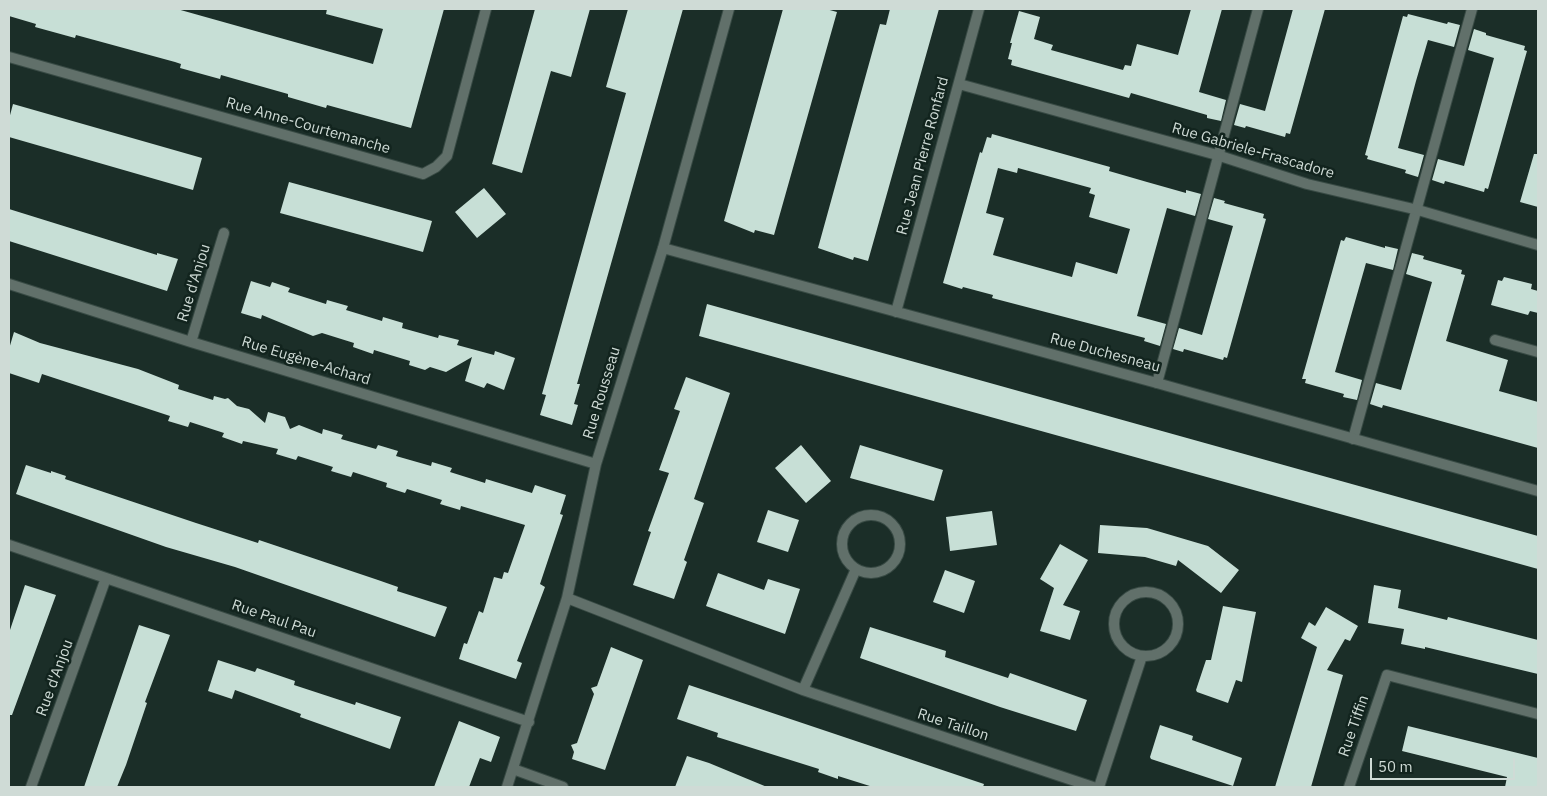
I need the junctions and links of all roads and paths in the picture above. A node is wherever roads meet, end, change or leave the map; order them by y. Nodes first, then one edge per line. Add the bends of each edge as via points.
1 (486, 9) edge
2 (729, 9) edge
3 (979, 9) edge
4 (1258, 9) edge
5 (1472, 9) edge
6 (9, 57) edge
7 (959, 84) junction
8 (1217, 155) junction
9 (1418, 210) junction
10 (224, 233) dead end
11 (1538, 246) edge
12 (663, 248) junction
13 (9, 284) edge
14 (896, 312) junction
15 (1494, 340) dead end
16 (191, 342) junction
17 (1538, 352) edge
18 (1157, 383) junction
19 (1353, 439) junction
20 (596, 464) junction
21 (1538, 491) edge
22 (9, 545) edge
23 (856, 569) junction
24 (106, 578) junction
25 (567, 598) junction
26 (1142, 656) junction
27 (803, 690) junction
28 (1538, 714) edge
29 (529, 722) junction
30 (513, 769) junction
31 (31, 787) edge
32 (507, 787) edge
33 (563, 787) edge
34 (1094, 787) edge
35 (1099, 787) edge
36 (1349, 787) edge

1 - 6 street, Rue Anne-Courtemanche via 447,156 422,174
2 - 12 street, Rue Rousseau
3 - 7 street, Rue Jean Pierre Ronfard
4 - 8 street
5 - 9 street
7 - 8 street, Rue Gabriele-Frascadore
7 - 14 street, Rue Jean Pierre Ronfard
8 - 9 street, Rue Gabriele-Frascadore via 1307,184
8 - 18 street
9 - 11 street, Rue Gabriele-Frascadore
9 - 19 street
10 - 16 street, Rue d'Anjou
12 - 14 street, Rue Duchesneau
12 - 20 street, Rue Rousseau
13 - 16 street, Rue Eugène-Achard
14 - 18 street, Rue Duchesneau
15 - 17 street
16 - 20 street, Rue Eugène-Achard
18 - 19 street, Rue Duchesneau
19 - 21 street, Rue Duchesneau
20 - 25 street, Rue Rousseau
22 - 24 street, Rue Paul Pau
23 - 23 street via 875,573 892,565 897,557 900,539 896,530 882,517 864,516 848,527 844,536 844,555
23 - 27 street
24 - 29 street, Rue Paul Pau
24 - 31 street, Rue d'Anjou
25 - 27 street, Rue Taillon
25 - 29 street, Rue Rousseau
26 - 26 street via 1152,656 1170,646 1178,628 1174,608 1167,599 1147,592 1136,593 1122,602 1114,616 1113,628 1123,647
26 - 35 street
27 - 34 street, Rue Taillon
28 - 36 street, Rue Tiffin via 1387,675
29 - 30 street, Rue Rousseau
30 - 32 street, Rue Rousseau
30 - 33 street

